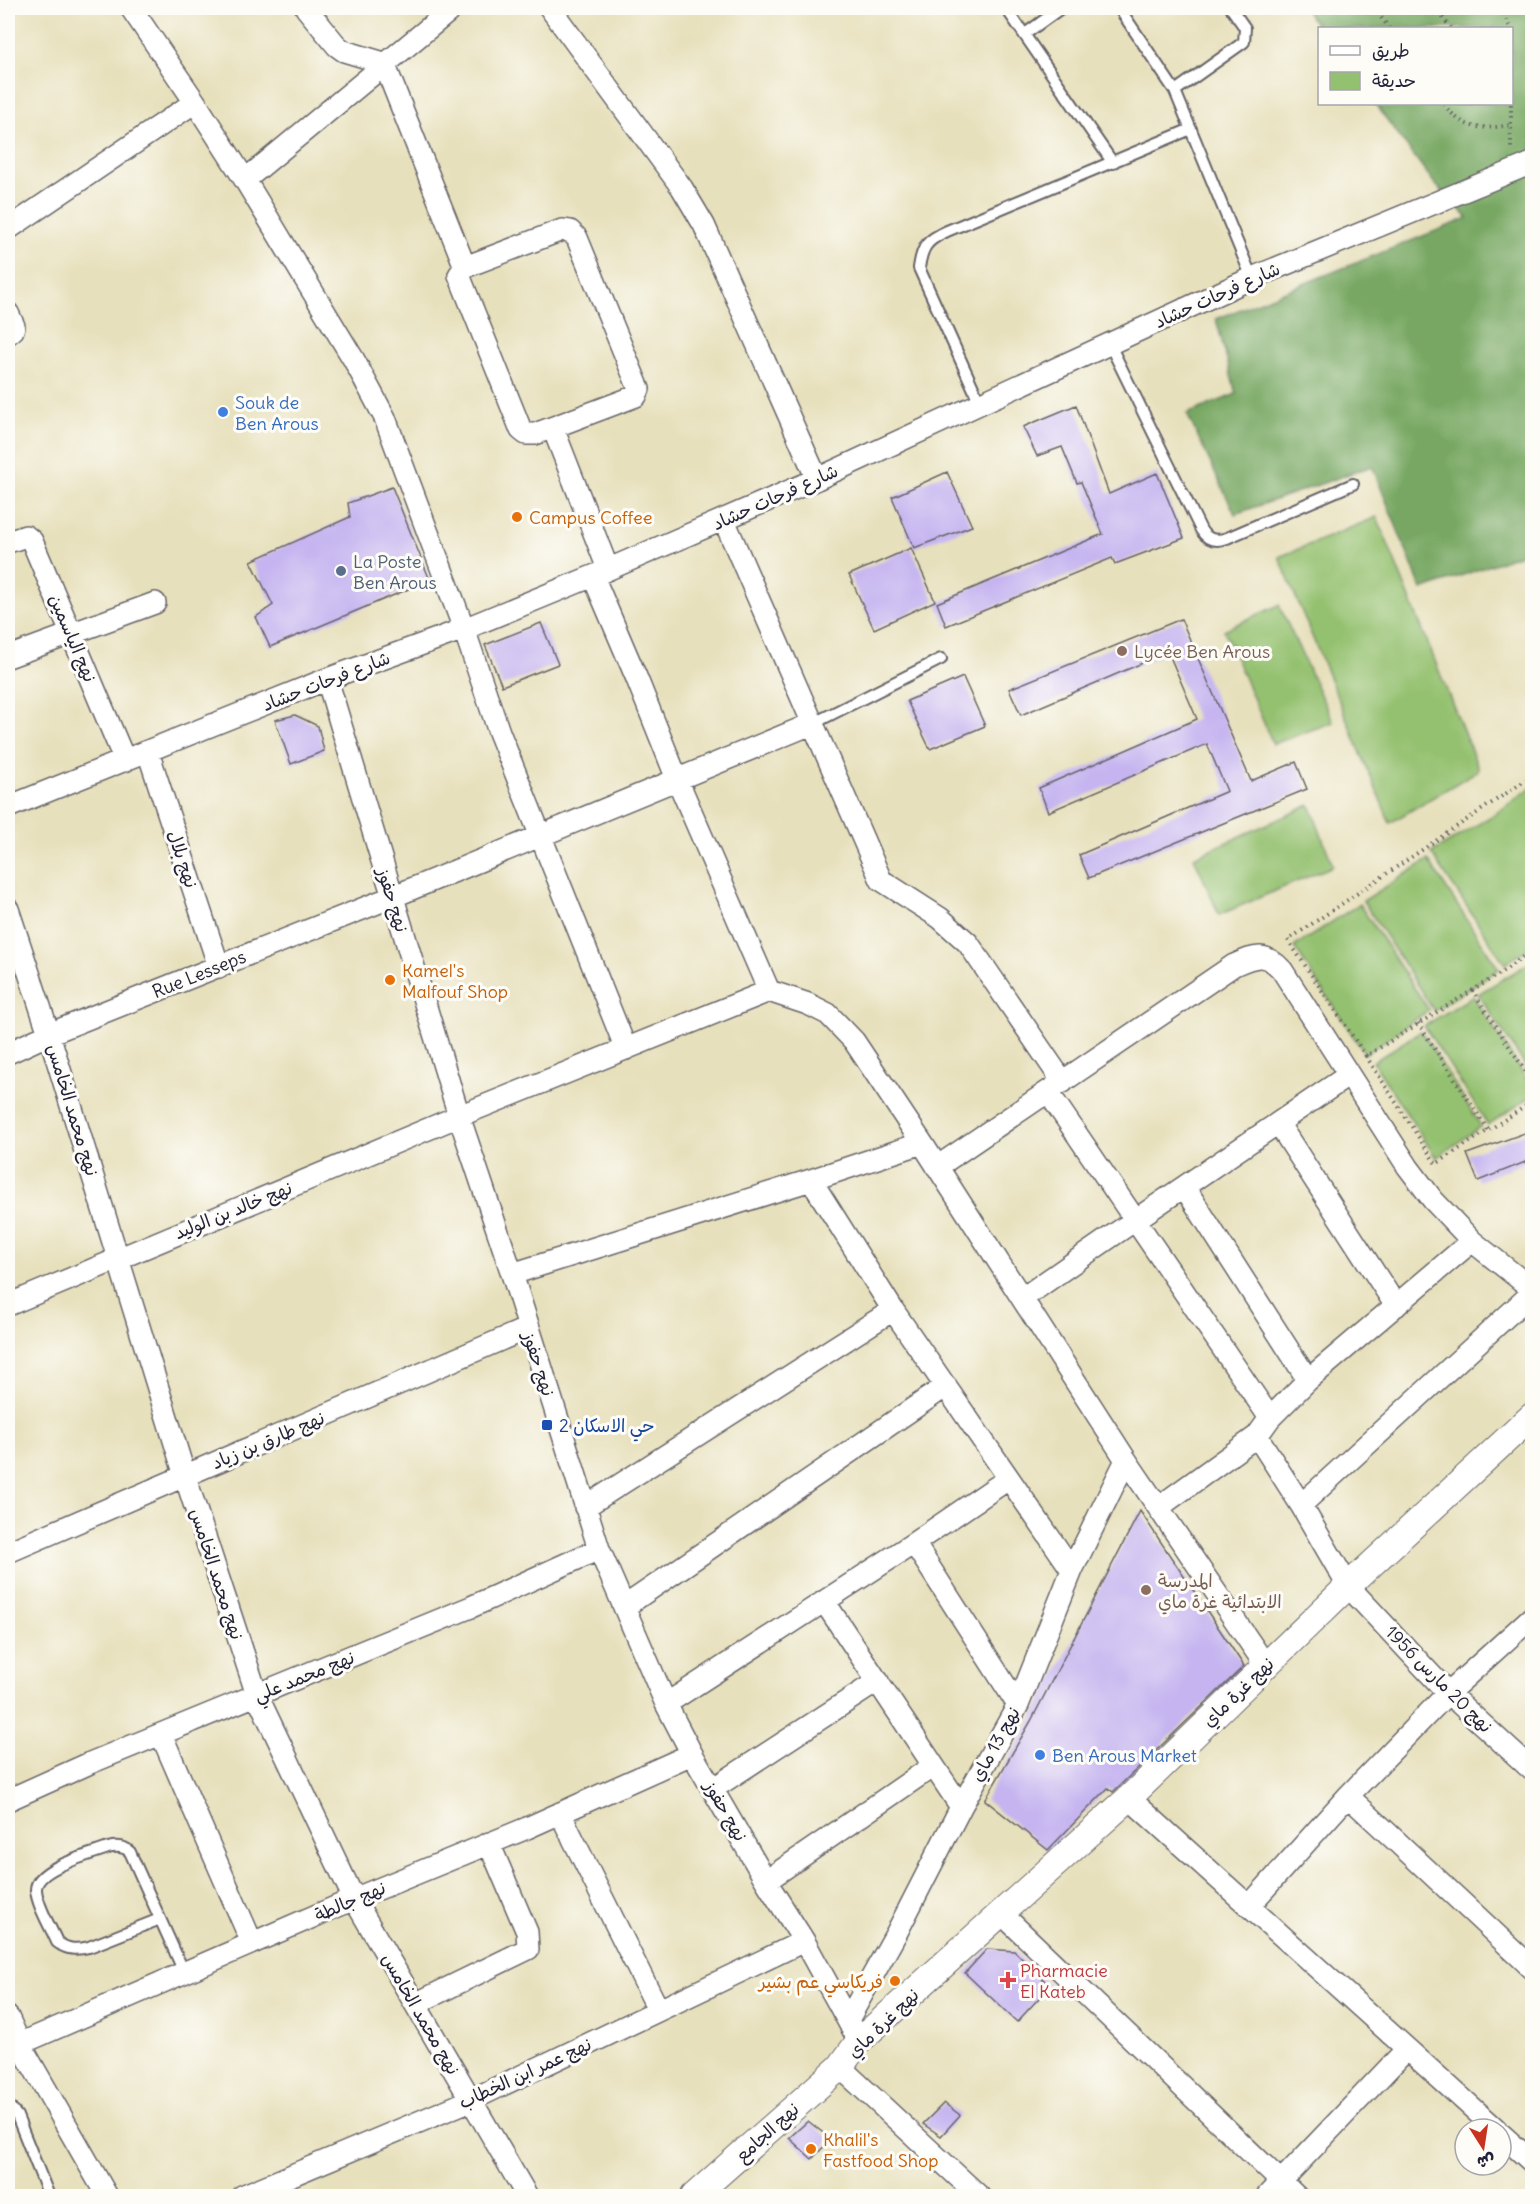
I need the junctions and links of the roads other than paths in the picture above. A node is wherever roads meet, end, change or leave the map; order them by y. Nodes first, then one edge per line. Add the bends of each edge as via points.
1 (131, 8) edge
2 (306, 8) edge
3 (453, 8) edge
4 (550, 8) edge
5 (1006, 8) edge
6 (1061, 8) edge
7 (1119, 8) edge
8 (1231, 8) edge
9 (1025, 34) junction
10 (384, 63) junction
11 (1176, 91) junction
12 (195, 102) junction
13 (1191, 129) junction
14 (1113, 163) junction
15 (1533, 163) edge
16 (245, 180) junction
17 (8, 229) edge
18 (465, 267) junction
19 (1252, 278) junction
20 (8, 313) edge
21 (8, 334) edge
22 (1109, 343) junction
23 (980, 403) junction
24 (553, 428) junction
25 (817, 479) junction
26 (1353, 484) dead end
27 (724, 520) junction
28 (8, 542) edge
29 (600, 572) junction
30 (155, 603) dead end
31 (464, 629) junction
32 (72, 634) junction
33 (8, 657) edge
34 (941, 659) dead end
35 (327, 679) junction
36 (814, 723) junction
37 (148, 752) junction
38 (126, 761) junction
39 (677, 779) junction
40 (8, 807) edge
41 (540, 836) junction
42 (392, 897) junction
43 (8, 909) edge
44 (219, 967) junction
45 (769, 991) junction
46 (49, 1034) junction
47 (626, 1049) junction
48 (8, 1053) edge
49 (1349, 1075) junction
50 (1055, 1087) junction
51 (459, 1116) junction
52 (1278, 1123) junction
53 (922, 1143) junction
54 (938, 1167) junction
55 (811, 1180) junction
56 (1185, 1188) junction
57 (1135, 1218) junction
58 (1473, 1241) junction
59 (118, 1257) junction
60 (512, 1274) junction
61 (1533, 1291) edge
62 (1023, 1298) junction
63 (8, 1305) edge
64 (1396, 1306) junction
65 (893, 1310) junction
66 (528, 1328) junction
67 (1308, 1380) junction
68 (946, 1386) junction
69 (1533, 1416) edge
70 (1270, 1418) junction
71 (1257, 1436) junction
72 (1126, 1460) junction
73 (185, 1476) junction
74 (1008, 1479) junction
75 (1301, 1505) junction
76 (1159, 1506) junction
77 (585, 1508) junction
78 (914, 1543) junction
79 (599, 1549) junction
80 (8, 1552) edge
81 (1072, 1570) junction
82 (1348, 1586) junction
83 (824, 1601) junction
84 (624, 1607) junction
85 (1533, 1617) edge
86 (1266, 1666) junction
87 (878, 1681) junction
88 (1448, 1694) junction
89 (257, 1695) junction
90 (666, 1704) junction
91 (1018, 1705) junction
92 (161, 1734) junction
93 (692, 1754) junction
94 (933, 1766) junction
95 (1533, 1770) edge
96 (714, 1788) junction
97 (1348, 1796) junction
98 (1129, 1798) junction
99 (8, 1800) edge
100 (961, 1807) junction
101 (560, 1813) junction
102 (489, 1844) junction
103 (766, 1881) junction
104 (354, 1899) junction
105 (1250, 1906) junction
106 (1002, 1914) junction
107 (160, 1919) junction
108 (804, 1941) junction
109 (252, 1943) junction
110 (1533, 1968) edge
111 (184, 1972) junction
112 (415, 2004) junction
113 (658, 2009) junction
114 (8, 2017) edge
115 (853, 2031) junction
116 (14, 2046) edge
117 (1406, 2050) junction
118 (840, 2067) junction
119 (471, 2100) junction
120 (8, 2105) edge
121 (1482, 2117) edge
122 (1513, 2141) edge
123 (1530, 2153) edge
124 (1274, 2189) edge
125 (49, 2196) edge
126 (107, 2196) edge
127 (242, 2196) edge
128 (526, 2196) edge
129 (694, 2196) edge
130 (979, 2196) edge
131 (1296, 2196) edge

1 - 12 street
2 - 10 street via 344,51
3 - 10 street
4 - 25 street via 682,188 704,225
5 - 9 lane
6 - 9 lane
7 - 11 lane
8 - 11 lane via 1245,28 1244,42
9 - 14 lane
10 - 16 street
10 - 18 street
11 - 13 lane
12 - 16 street
12 - 17 street
13 - 14 lane
13 - 19 lane
14 - 23 lane via 932,238 921,251 919,268
15 - 19 street, شارع فرحات حشاد
16 - 31 street via 385,418
18 - 24 street via 460,280 521,430 535,434
18 - 24 street via 562,230 577,238 639,389 636,396
19 - 22 street, شارع فرحات حشاد
20 - 21 street via 14,326
22 - 23 street, شارع فرحات حشاد
22 - 26 lane via 1201,530 1209,539 1227,538
23 - 25 street, شارع فرحات حشاد
24 - 29 street
25 - 27 street, شارع فرحات حشاد
27 - 29 street, شارع فرحات حشاد
27 - 36 street
28 - 32 street, نهج الياسمين via 22,536 32,541
29 - 31 street, شارع فرحات حشاد
29 - 39 street
30 - 32 street
31 - 35 street, شارع فرحات حشاد
31 - 41 street
32 - 33 street
32 - 38 street, نهج الياسمين
34 - 36 lane
35 - 37 street, شارع فرحات حشاد
35 - 42 street, نهج حفوز
36 - 39 street, Rue Lesseps
36 - 50 street via 881,880 940,918 968,943
37 - 38 street, شارع فرحات حشاد
37 - 44 street, نهج بلال
38 - 40 street, شارع فرحات حشاد
39 - 41 street, Rue Lesseps
39 - 45 street
41 - 42 street, Rue Lesseps
41 - 47 street
42 - 44 street, Rue Lesseps
42 - 51 street, نهج حفوز
43 - 46 street, نهج محمد الخامس
44 - 46 street, Rue Lesseps
45 - 47 street, نهج خالد بن الوليد
45 - 53 street via 808,1004 840,1025
46 - 48 street, Rue Lesseps
46 - 59 street, نهج محمد الخامس
47 - 51 street, نهج خالد بن الوليد
49 - 50 street via 1282,970 1267,958 1254,956 1234,965
49 - 52 street
49 - 58 street via 1408,1167
50 - 54 street
50 - 57 street
51 - 59 street, نهج خالد بن الوليد
51 - 60 street, نهج حفوز
52 - 56 street
52 - 64 street
53 - 54 street
53 - 55 street
54 - 62 street
55 - 60 street
55 - 65 street
56 - 57 street
56 - 67 street
57 - 62 street
57 - 70 street
58 - 61 street
58 - 64 street
59 - 63 street, نهج خالد بن الوليد
59 - 73 street, نهج محمد الخامس
60 - 66 street, نهج حفوز
61 - 75 street
62 - 72 street
64 - 67 street
65 - 68 street
65 - 77 street
66 - 73 street, نهج طارق بن زياد
66 - 77 street, نهج حفوز
67 - 70 street
68 - 74 street
68 - 84 street
69 - 82 street, نهج غرة ماي
70 - 71 street
71 - 75 street, نهج 20 مارس 1956
71 - 76 street
72 - 76 street
72 - 81 street, نهج 13 ماي
73 - 80 street, نهج طارق بن زياد
73 - 89 street, نهج محمد الخامس
74 - 78 street
74 - 81 street
75 - 82 street, نهج 20 مارس 1956
76 - 86 street
77 - 79 street, نهج حفوز
78 - 83 street
78 - 91 street
79 - 84 street, نهج حفوز
79 - 89 street, نهج محمد علي via 471,1607
81 - 91 street, نهج 13 ماي
82 - 86 street, نهج غرة ماي
82 - 88 street, نهج 20 مارس 1956
83 - 87 street
83 - 90 street
84 - 90 street, نهج حفوز
85 - 88 street
86 - 98 street, نهج غرة ماي
87 - 94 street
87 - 96 street
88 - 95 street, نهج 20 مارس 1956
88 - 97 street
89 - 92 street, نهج محمد علي
89 - 104 street, نهج محمد الخامس
90 - 93 street, نهج حفوز
91 - 100 street, نهج 13 ماي
92 - 99 street, نهج محمد علي
92 - 109 street
93 - 96 street, نهج حفوز
93 - 101 street, نهج جالطة
94 - 100 street
94 - 103 street
96 - 103 street, نهج حفوز
97 - 105 street
97 - 110 street
98 - 105 street
98 - 106 street, نهج غرة ماي
100 - 115 street, نهج 13 ماي via 897,1932
101 - 102 street, نهج جالطة
101 - 113 street
102 - 104 street, نهج جالطة
102 - 112 street via 526,1932 528,1949
103 - 108 street, نهج حفوز
104 - 109 street, نهج جالطة
104 - 112 street, نهج محمد الخامس
105 - 117 street
106 - 115 street, نهج غرة ماي
106 - 124 street
107 - 107 lane via 130,1852 123,1848 108,1848 47,1871 36,1889 57,1942 63,1947 89,1947
107 - 111 lane
108 - 113 street, نهج عمر ابن الخطاب
108 - 115 street, نهج حفوز
109 - 111 street, نهج جالطة
111 - 116 street, نهج جالطة
112 - 119 street, نهج محمد الخامس
113 - 119 street, نهج عمر ابن الخطاب
114 - 116 street
115 - 118 street, نهج غرة ماي
116 - 126 street
117 - 121 street
117 - 124 street
118 - 129 street, نهج الجامع
118 - 130 street
119 - 127 street, نهج عمر ابن الخطاب
119 - 128 street, نهج محمد الخامس
120 - 125 lane via 17,2116
122 - 123 street
124 - 131 street

